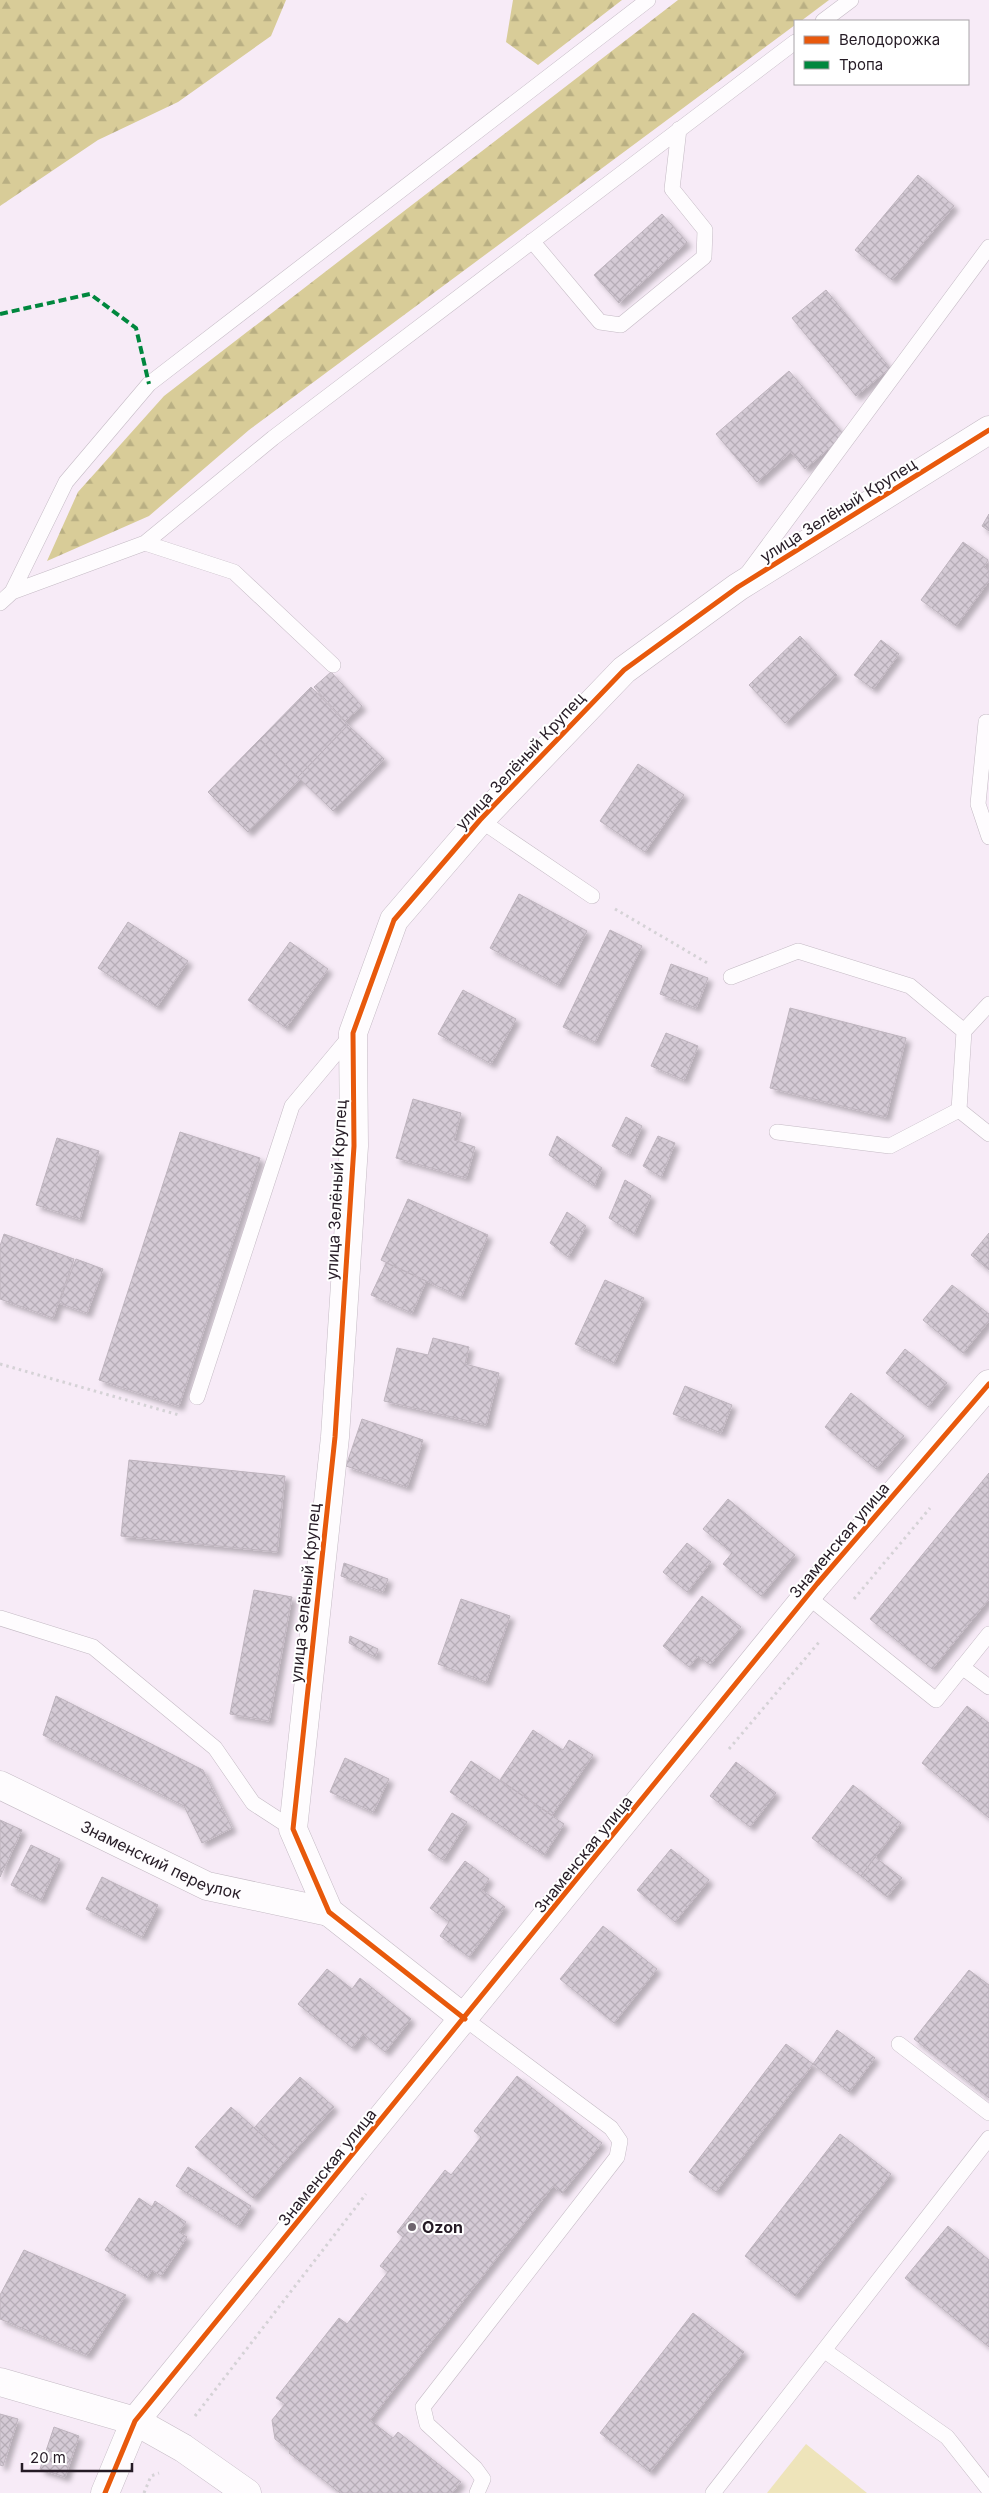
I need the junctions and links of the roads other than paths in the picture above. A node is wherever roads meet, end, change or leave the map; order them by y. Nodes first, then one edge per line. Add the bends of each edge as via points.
1 (648, 0) edge
2 (851, 0) edge
3 (823, 20) edge
4 (794, 43) edge
5 (679, 129) junction
6 (532, 241) junction
7 (989, 247) edge
8 (989, 430) edge
9 (145, 543) junction
10 (738, 587) junction
11 (12, 592) junction
12 (0, 603) edge
13 (333, 665) dead end
14 (986, 722) dead end
15 (480, 820) junction
16 (989, 837) edge
17 (592, 896) road end
18 (731, 977) road end
19 (989, 1004) edge
20 (964, 1031) junction
21 (353, 1033) junction
22 (959, 1110) junction
23 (777, 1132) dead end
24 (989, 1134) edge
25 (989, 1384) edge
26 (197, 1397) road end
27 (807, 1596) junction
28 (0, 1618) edge
29 (989, 1634) edge
30 (962, 1667) junction
31 (989, 1687) edge
32 (0, 1785) edge
33 (293, 1829) junction
34 (329, 1912) junction
35 (465, 2019) junction
36 (899, 2044) dead end
37 (989, 2113) edge
38 (989, 2138) edge
39 (824, 2351) junction
40 (0, 2382) edge
41 (135, 2421) junction
42 (989, 2490) edge
43 (105, 2493) edge
44 (248, 2493) edge
45 (477, 2493) edge
46 (713, 2493) edge

1 - 11 lane via 149,384 66,482
2 - 3 lane
4 - 5 lane
5 - 6 lane
5 - 6 lane via 672,189 705,230 704,257 621,325 600,322
6 - 9 lane via 273,438
7 - 10 lane
8 - 10 street, улица Зелёный Крупец
9 - 11 lane
9 - 13 lane via 234,572
10 - 15 street, улица Зелёный Крупец via 624,670
11 - 12 lane
14 - 16 lane via 978,804
15 - 17 lane
15 - 21 street, улица Зелёный Крупец via 394,920
18 - 20 lane via 798,951 910,986
19 - 20 lane
20 - 22 lane
21 - 26 lane via 292,1106
21 - 33 street, улица Зелёный Крупец via 354,1146 335,1437
22 - 23 lane via 890,1146
22 - 24 lane
25 - 27 street, Знаменская улица
27 - 30 lane via 936,1700
27 - 35 street, Знаменская улица
28 - 33 lane via 93,1647 215,1748 253,1804
29 - 30 lane
30 - 31 lane
32 - 34 street, Знаменский переулок via 207,1886
33 - 34 street, улица Зелёный Крупец
34 - 35 street, улица Зелёный Крупец
35 - 41 street, Знаменская улица
35 - 45 lane via 611,2128 620,2141 617,2157 423,2407 427,2424 476,2468 483,2479
36 - 37 lane
38 - 39 lane
39 - 42 lane via 947,2436
39 - 46 lane
40 - 41 street
41 - 43 street, Знаменская улица
41 - 44 street via 179,2445

